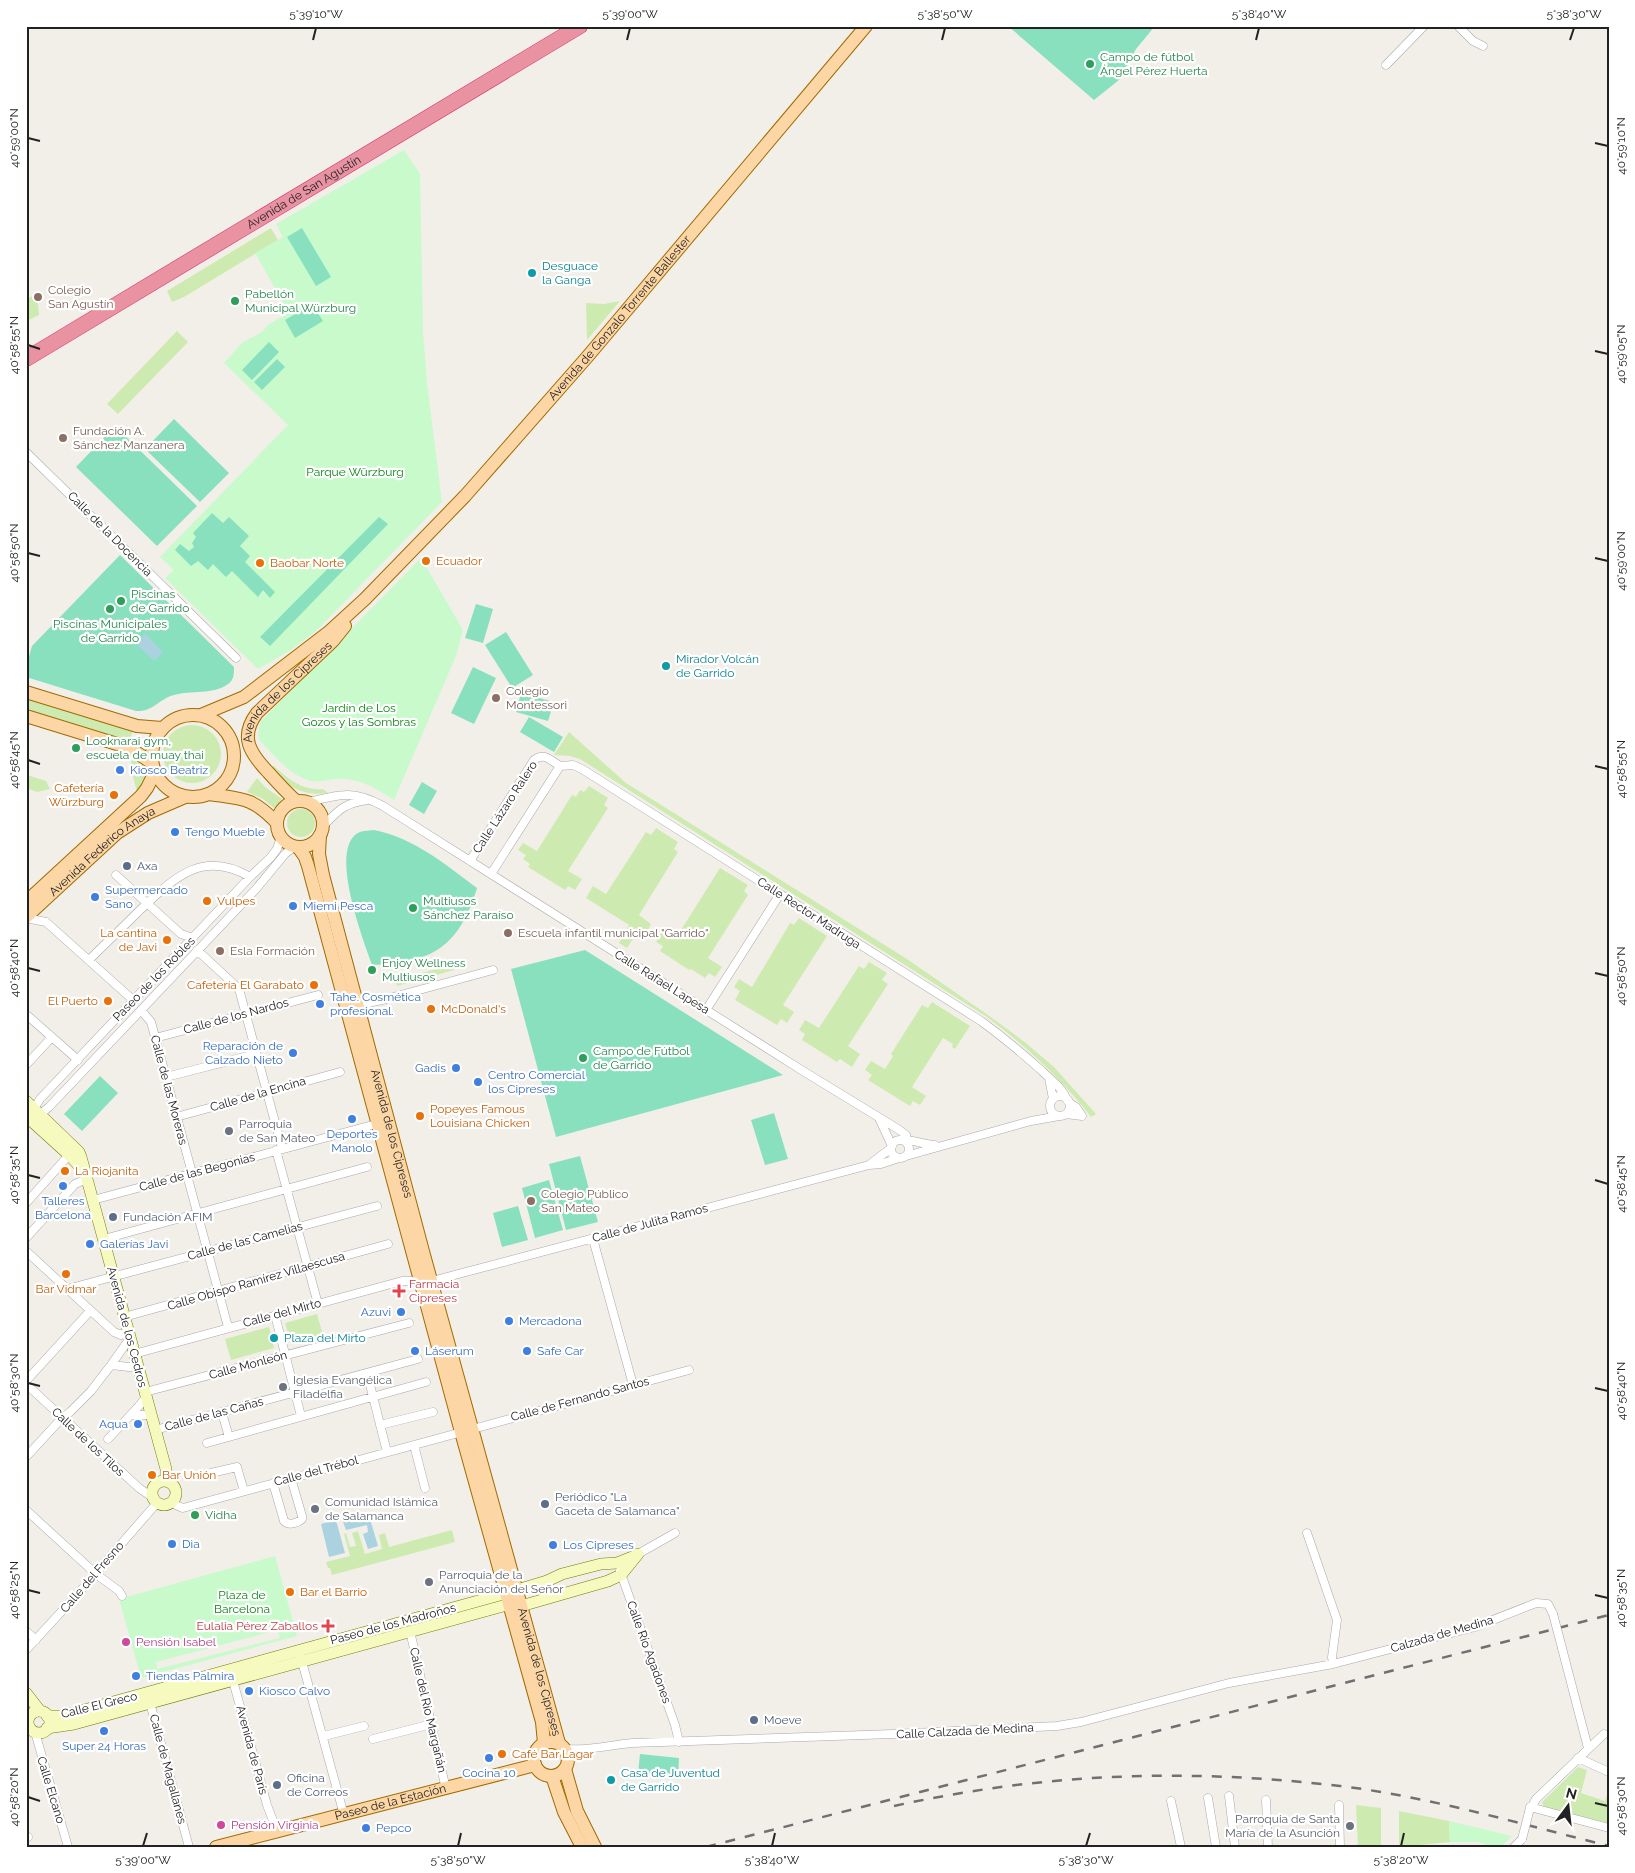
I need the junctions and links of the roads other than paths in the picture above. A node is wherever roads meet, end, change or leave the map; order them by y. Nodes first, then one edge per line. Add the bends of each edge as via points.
1 (580, 26) edge
2 (866, 26) edge
3 (1424, 26) edge
4 (1458, 26) edge
5 (1483, 46) dead end
6 (1386, 65) dead end
7 (26, 359) edge
8 (26, 452) edge
9 (365, 599) junction
10 (348, 622) junction
11 (236, 658) dead end
12 (26, 692) edge
13 (201, 715) junction
14 (26, 716) edge
15 (162, 728) junction
16 (234, 748) junction
17 (560, 766) junction
18 (153, 767) junction
19 (281, 787) junction
20 (209, 794) junction
21 (185, 796) junction
22 (369, 799) junction
23 (296, 801) junction
24 (310, 802) junction
25 (277, 824) junction
26 (322, 831) junction
27 (281, 837) junction
28 (297, 847) junction
29 (470, 861) junction
30 (491, 874) junction
31 (116, 875) dead end
32 (250, 877) junction
33 (780, 894) junction
34 (43, 901) junction
35 (26, 902) edge
36 (147, 904) junction
37 (26, 918) edge
38 (46, 922) junction
39 (193, 938) junction
40 (197, 950) junction
41 (89, 960) junction
42 (493, 970) dead end
43 (318, 995) dead end
44 (133, 1000) junction
45 (352, 1005) junction
46 (141, 1010) junction
47 (706, 1010) junction
48 (246, 1014) junction
49 (27, 1017) edge
50 (52, 1037) junction
51 (155, 1038) junction
52 (256, 1054) junction
53 (78, 1060) junction
54 (26, 1064) edge
55 (340, 1072) dead end
56 (166, 1077) junction
57 (1049, 1078) junction
58 (267, 1092) junction
59 (1053, 1099) junction
60 (1068, 1102) junction
61 (1051, 1110) junction
62 (30, 1114) edge
63 (1062, 1115) junction
64 (176, 1117) junction
65 (879, 1118) junction
66 (1040, 1119) junction
67 (383, 1121) junction
68 (906, 1142) junction
69 (942, 1145) junction
70 (891, 1147) junction
71 (279, 1149) junction
72 (69, 1155) junction
73 (902, 1157) junction
74 (869, 1165) junction
75 (367, 1167) dead end
76 (85, 1171) junction
77 (189, 1174) junction
78 (287, 1188) junction
79 (93, 1200) junction
80 (26, 1203) edge
81 (377, 1206) dead end
82 (197, 1213) junction
83 (297, 1227) junction
84 (26, 1238) edge
85 (104, 1239) junction
86 (593, 1239) junction
87 (388, 1244) dead end
88 (207, 1251) junction
89 (27, 1253) edge
90 (308, 1267) junction
91 (113, 1277) junction
92 (426, 1281) junction
93 (67, 1289) junction
94 (218, 1292) junction
95 (318, 1304) junction
96 (90, 1311) junction
97 (275, 1315) junction
98 (124, 1317) junction
99 (409, 1323) dead end
100 (228, 1327) junction
101 (129, 1334) junction
102 (134, 1354) junction
103 (285, 1356) junction
104 (418, 1358) dead end
105 (111, 1365) junction
106 (138, 1368) junction
107 (689, 1370) dead end
108 (367, 1373) junction
109 (426, 1382) dead end
110 (26, 1383) edge
111 (633, 1385) junction
112 (294, 1392) junction
113 (145, 1394) junction
114 (372, 1397) junction
115 (433, 1412) dead end
116 (222, 1413) junction
117 (131, 1414) junction
118 (151, 1415) junction
119 (300, 1416) junction
120 (62, 1418) junction
121 (380, 1424) junction
122 (155, 1430) junction
123 (466, 1430) junction
124 (229, 1437) junction
125 (108, 1439) dead end
126 (207, 1443) dead end
127 (414, 1444) junction
128 (387, 1452) junction
129 (26, 1457) edge
130 (211, 1473) dead end
131 (291, 1478) junction
132 (167, 1481) junction
133 (273, 1483) junction
134 (426, 1488) dead end
135 (244, 1491) junction
136 (155, 1500) junction
137 (173, 1503) junction
138 (26, 1510) edge
139 (180, 1512) dead end
140 (674, 1533) dead end
141 (1307, 1533) dead end
142 (638, 1554) junction
143 (617, 1562) junction
144 (96, 1574) junction
145 (622, 1575) junction
146 (122, 1596) dead end
147 (514, 1598) junction
148 (26, 1631) edge
149 (410, 1631) junction
150 (36, 1640) junction
151 (26, 1650) edge
152 (292, 1653) junction
153 (302, 1661) junction
154 (1334, 1664) junction
155 (224, 1672) junction
156 (234, 1680) junction
157 (26, 1693) edge
158 (150, 1698) junction
159 (36, 1714) edge
160 (432, 1724) junction
161 (364, 1726) dead end
162 (47, 1728) junction
163 (31, 1730) edge
164 (1604, 1734) dead end
165 (324, 1736) junction
166 (373, 1739) dead end
167 (679, 1742) junction
168 (544, 1743) junction
169 (1588, 1748) junction
170 (565, 1755) junction
171 (1578, 1758) junction
172 (535, 1765) junction
173 (1609, 1772) edge
174 (552, 1776) junction
175 (446, 1789) junction
176 (1229, 1796) dead end
177 (1208, 1798) dead end
178 (1266, 1800) dead end
179 (1171, 1801) dead end
180 (1339, 1805) dead end
181 (1529, 1810) junction
182 (344, 1815) junction
183 (1609, 1828) edge
184 (277, 1831) junction
185 (68, 1847) edge
186 (189, 1847) edge
187 (216, 1847) edge
188 (582, 1847) edge
189 (595, 1847) edge
190 (1181, 1847) edge
191 (1216, 1847) edge
192 (1235, 1847) edge
193 (1268, 1847) edge
194 (1340, 1847) edge
195 (1514, 1847) edge

1 - 7 highway, Avenida de San Agustín
2 - 9 main road, Avenida de Gonzalo Torrente Ballester via 492,468
3 - 6 street
4 - 5 street
8 - 11 street, Calle de la Docencia
9 - 10 main road, Avenida de Gonzalo Torrente Ballester
9 - 13 main road, Avenida de Gonzalo Torrente Ballester via 265,683 244,697
10 - 16 main road, Avenida de Gonzalo Torrente Ballester via 249,715
10 - 19 main road, Avenida de los Cipreses via 333,641 251,721 248,730 253,756
12 - 15 main road via 137,726
13 - 15 main road via 180,716
13 - 16 main road via 224,728
14 - 18 main road via 130,748
15 - 18 main road via 152,750
16 - 19 main road, Avenida de los Cipreses via 271,782
16 - 20 main road via 229,776 224,784
17 - 29 street, Calle Lázaro Ralero via 545,756 534,760
17 - 30 street, Calle Lázaro Ralero
17 - 33 street, Calle Rector Madruga via 573,765 582,769
18 - 21 main road via 167,788
18 - 35 main road, Avenida Federico Anaya via 141,796
19 - 23 main road, Avenida de los Cipreses
20 - 21 main road
20 - 25 main road via 252,801
21 - 34 main road, Avenida Federico Anaya via 148,813 118,833
22 - 24 street, Calle Rafael Lapesa via 342,794
22 - 26 street via 341,807
22 - 29 street, Calle Rafael Lapesa
23 - 24 main road
23 - 25 main road via 282,809
24 - 26 main road via 322,816
25 - 27 main road
26 - 28 main road via 311,844
26 - 45 main road, Avenida de los Cipreses via 320,863
27 - 28 main road
27 - 32 street, Paseo de los Robles via 274,854
28 - 40 street, Paseo de los Robles via 285,854
28 - 45 main road, Avenida de los Cipreses via 307,862
29 - 30 street, Calle Rafael Lapesa
30 - 47 street, Calle Rafael Lapesa
31 - 36 street
32 - 36 street via 230,868 202,866 176,877
32 - 39 street, Paseo de los Robles
33 - 47 street
33 - 57 street, Calle Rector Madruga via 981,1022
34 - 37 main road, Avenida Federico Anaya
34 - 38 street
36 - 39 street via 181,934
36 - 41 street
37 - 38 street
38 - 41 street
39 - 44 street, Paseo de los Robles
40 - 46 street, Paseo de los Robles
40 - 48 street via 239,989
41 - 44 street
42 - 45 street
43 - 48 street, Calle de los Nardos
44 - 53 street, Paseo de los Robles
45 - 67 main road, Avenida de los Cipreses
46 - 51 street, Calle de las Moreras via 149,1018
46 - 62 street, Paseo de los Robles
47 - 65 street, Calle Rafael Lapesa
48 - 51 street, Calle de los Nardos
48 - 52 street
49 - 50 street
50 - 53 street
50 - 54 street
51 - 56 street, Calle de las Moreras
52 - 56 street
52 - 58 street
53 - 62 street, Paseo de los Robles
55 - 58 street, Calle de la Encina
56 - 64 street, Calle de las Moreras
57 - 59 street
57 - 60 street, Calle Rector Madruga via 1064,1091
58 - 64 street, Calle de la Encina
58 - 71 street
59 - 60 street via 1061,1097
59 - 61 street
60 - 63 street via 1069,1110
60 - 63 street, Calle Rector Madruga via 1082,1116
61 - 63 street
61 - 66 street, Calle de Julita Ramos
62 - 72 main road, Avenida de los Cedros
62 - 76 main road, Avenida de los Cedros via 79,1152
63 - 66 street, Calle de Julita Ramos
64 - 77 street, Calle de las Moreras
65 - 68 street, Calle Rafael Lapesa via 906,1135
65 - 70 street
66 - 69 street, Calle de Julita Ramos
67 - 71 street, Calle de las Begonias
67 - 92 main road, Avenida de los Cipreses
68 - 69 street, Calle de Julita Ramos via 913,1140 927,1145
68 - 70 street via 895,1142
68 - 73 street via 909,1152
69 - 73 street, Calle de Julita Ramos
70 - 73 street via 892,1152
70 - 74 street, Calle de Julita Ramos
71 - 77 street, Calle de las Begonias
71 - 78 street
72 - 76 main road, Avenida de los Cedros
72 - 80 street
73 - 74 street, Calle de Julita Ramos
74 - 86 street, Calle de Julita Ramos
75 - 78 street
76 - 79 main road, Avenida de los Cedros
76 - 84 street
77 - 79 street, Calle de las Begonias
77 - 82 street, Calle de las Moreras
78 - 82 street
78 - 83 street
79 - 85 main road, Avenida de los Cedros
81 - 83 street, Calle de las Camelias
82 - 85 street
82 - 88 street, Calle de las Moreras
83 - 88 street, Calle de las Camelias
83 - 90 street
85 - 91 main road, Avenida de los Cedros
86 - 92 street, Calle de Julita Ramos
86 - 111 street
87 - 90 street, Calle Obispo Ramírez Villaescusa
88 - 91 street, Calle de las Camelias
88 - 94 street, Calle de las Moreras
89 - 93 street
90 - 94 street, Calle Obispo Ramírez Villaescusa
90 - 95 street
91 - 93 street, Calle de las Camelias
91 - 98 main road, Avenida de los Cedros
92 - 95 street, Calle del Mirto via 402,1281
92 - 123 main road, Avenida de los Cipreses
93 - 96 street
94 - 98 street, Calle Obispo Ramírez Villaescusa
94 - 100 street, Calle de las Moreras
95 - 97 street, Calle del Mirto
96 - 101 street via 117,1334
96 - 110 street
97 - 100 street, Calle del Mirto
97 - 103 street
98 - 101 main road, Avenida de los Cedros
99 - 103 street, Calle Monleón
100 - 102 street, Calle del Mirto
101 - 102 main road, Avenida de los Cedros
101 - 105 street
102 - 106 main road, Avenida de los Cedros
103 - 112 street
103 - 113 street, Calle Monleón
104 - 108 street, Calle de las Cañas
105 - 106 street
105 - 120 street via 73,1410
106 - 113 main road, Avenida de los Cedros
107 - 111 street, Calle de Fernando Santos
108 - 112 street, Calle de las Cañas
108 - 114 street
109 - 114 street
110 - 120 street, Calle de los Tilos
111 - 123 street, Calle de Fernando Santos
112 - 116 street, Calle de las Cañas
112 - 119 street
113 - 117 street
113 - 118 main road, Avenida de los Cedros
114 - 119 street
114 - 121 street
115 - 121 street
116 - 122 street, Calle de las Cañas
116 - 124 street
117 - 118 street
117 - 125 street
118 - 122 main road, Avenida de los Cedros
119 - 124 street
120 - 129 street
120 - 136 street, Calle de los Tilos
121 - 128 street
122 - 132 main road, Avenida de los Cedros
123 - 127 street, Calle del Trébol
123 - 147 main road, Avenida de los Cipreses
124 - 126 street
127 - 128 street, Calle del Trébol
127 - 134 street
128 - 131 street, Calle del Trébol
130 - 135 street via 238,1467
131 - 133 street, Calle del Trébol
131 - 133 street via 302,1516 294,1523 286,1524 284,1521
132 - 136 main road via 155,1485
132 - 137 main road via 176,1490
133 - 135 street, Calle del Trébol
135 - 137 street, Calle del Trébol via 183,1508
136 - 137 main road via 165,1506
136 - 144 street, Calle del Fresno
137 - 139 street
138 - 144 street
140 - 142 street, Paseo de los Madroños
141 - 154 street via 1337,1620
142 - 143 main road, Paseo de los Madroños
142 - 145 main road, Paseo de los Madroños
143 - 145 street, Calle Río Agadones
143 - 147 main road, Paseo de los Madroños via 601,1564
144 - 146 street
144 - 150 street, Calle del Fresno
145 - 147 main road, Paseo de los Madroños via 608,1581
145 - 167 street, Calle Río Agadones
147 - 149 main road, Paseo de los Madroños
147 - 152 main road, Paseo de los Madroños
147 - 168 main road, Avenida de los Cipreses
147 - 170 main road, Avenida de los Cipreses
148 - 150 street
149 - 153 main road, Paseo de los Madroños
149 - 160 street, Calle del Río Margañán
150 - 151 street, Calle del Fresno
152 - 153 street via 299,1655
152 - 155 main road
153 - 156 main road
153 - 165 street
154 - 167 street, Calle Calzada de Medina via 1229,1683 1057,1726
154 - 169 street, Calzada de Medina, bridge via 1475,1627 1536,1603 1548,1604 1554,1614
155 - 156 street
155 - 158 main road
156 - 158 main road
156 - 184 street, Avenida de París
157 - 159 main road
158 - 159 main road, Calle El Greco via 61,1716
158 - 162 main road, Calle El Greco via 74,1724
158 - 186 street, Calle de Magallanes
159 - 162 main road via 49,1724
159 - 163 main road via 28,1722
160 - 166 street
160 - 175 street, Calle del Río Margañán
161 - 165 street
162 - 163 main road, Calle El Greco via 42,1732
163 - 185 street, Calle Elcano
164 - 169 street
165 - 182 street
167 - 170 street, Calle Calzada de Medina via 611,1745
168 - 170 main road via 554,1742
168 - 172 main road via 535,1752
169 - 171 street
170 - 174 main road via 556,1775
170 - 189 main road, Avenida de los Cipreses via 577,1811
171 - 173 street
171 - 181 street
172 - 174 main road via 542,1773
172 - 175 main road, Paseo de la Estación
174 - 188 main road via 564,1812
175 - 182 main road, Paseo de la Estación
176 - 192 street
177 - 191 street
178 - 193 street
179 - 190 street
180 - 194 street
181 - 183 street
181 - 195 street, bridge via 1522,1839
182 - 184 main road, Paseo de la Estación
184 - 187 main road, Paseo de la Estación

